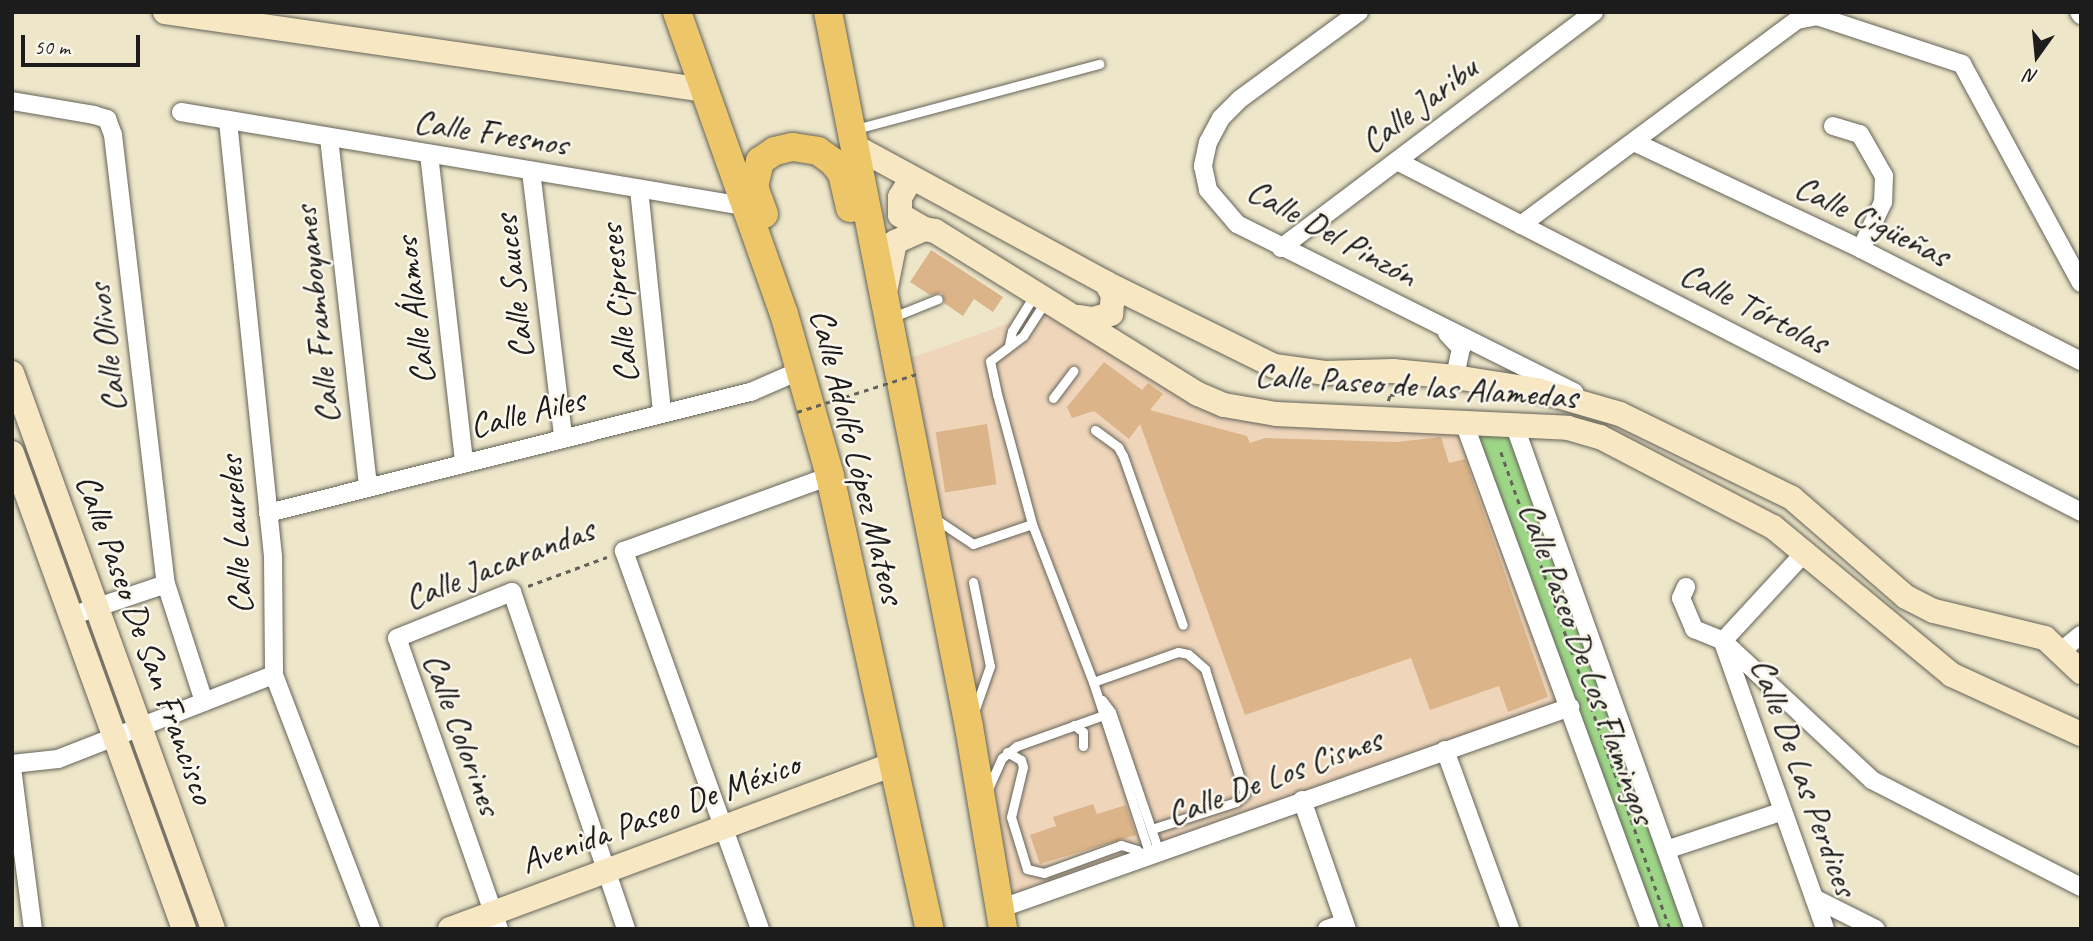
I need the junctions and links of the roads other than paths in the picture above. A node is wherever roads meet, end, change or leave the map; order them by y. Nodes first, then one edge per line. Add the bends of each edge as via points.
1 (164, 12) edge
2 (677, 12) edge
3 (828, 12) edge
4 (1359, 12) edge
5 (1594, 12) edge
6 (1099, 64) dead end
7 (705, 90) junction
8 (12, 101) edge
9 (181, 112) dead end
10 (228, 121) junction
11 (1833, 126) dead end
12 (329, 138) junction
13 (854, 139) junction
14 (1634, 142) junction
15 (429, 154) junction
16 (1397, 162) junction
17 (531, 171) junction
18 (911, 179) junction
19 (639, 189) junction
20 (744, 206) junction
21 (1521, 225) junction
22 (924, 229) junction
23 (2059, 240) junction
24 (1281, 248) junction
25 (2081, 248) edge
26 (1861, 249) junction
27 (2081, 282) edge
28 (1106, 283) junction
29 (1042, 295) junction
30 (938, 299) dead end
31 (886, 309) junction
32 (785, 314) junction
33 (1078, 317) junction
34 (1442, 328) junction
35 (2081, 361) edge
36 (799, 371) junction
37 (1073, 371) dead end
38 (12, 373) edge
39 (1455, 377) junction
40 (1053, 398) dead end
41 (662, 412) junction
42 (1620, 414) junction
43 (1463, 421) junction
44 (1514, 424) junction
45 (1095, 430) dead end
46 (563, 437) junction
47 (12, 453) edge
48 (464, 461) junction
49 (830, 476) junction
50 (368, 485) junction
51 (2081, 512) edge
52 (268, 513) junction
53 (927, 515) junction
54 (1032, 524) junction
55 (1805, 552) junction
56 (973, 582) dead end
57 (166, 584) junction
58 (1686, 587) dead end
59 (1906, 597) junction
60 (96, 608) junction
61 (71, 616) junction
62 (1885, 624) junction
63 (1183, 625) dead end
64 (2081, 635) edge
65 (397, 638) joint
66 (1723, 641) junction
67 (2061, 651) junction
68 (2081, 672) edge
69 (274, 675) junction
70 (1095, 687) junction
71 (204, 702) junction
72 (1570, 706) junction
73 (1107, 713) junction
74 (1074, 725) junction
75 (139, 727) junction
76 (968, 727) junction
77 (2081, 734) edge
78 (114, 737) junction
79 (1083, 746) dead end
80 (1445, 750) junction
81 (1007, 752) junction
82 (894, 764) junction
83 (12, 766) edge
84 (1302, 800) junction
85 (981, 803) junction
86 (1783, 811) junction
87 (722, 827) junction
88 (1152, 830) junction
89 (1666, 850) junction
90 (1150, 855) junction
91 (605, 871) junction
92 (2081, 887) edge
93 (1814, 898) junction
94 (496, 921) edge
95 (997, 922) edge
96 (1346, 926) edge
97 (33, 929) edge
98 (184, 929) edge
99 (213, 929) edge
100 (371, 929) edge
101 (450, 929) edge
102 (626, 929) edge
103 (760, 929) edge
104 (930, 929) edge
105 (1327, 929) edge
106 (1510, 929) edge
107 (1650, 929) edge
108 (1694, 929) edge
109 (1825, 929) edge
110 (1876, 929) edge

1 - 7 street
2 - 7 main road, Calle Adolfo López Mateos
3 - 13 main road, Calle Adolfo López Mateos
4 - 24 street, Calle Del Pinzón via 1240,99 1208,142 1203,166 1208,190 1219,207 1237,224
5 - 16 street, Calle Jaribu
6 - 13 lane
7 - 20 main road, Calle Adolfo López Mateos
8 - 57 street, Calle Olivos via 107,119 113,135
9 - 10 street, Calle Fresnos
10 - 12 street, Calle Fresnos
10 - 52 street, Calle Laureles
11 - 26 street via 1860,134 1884,176 1883,202
12 - 15 street, Calle Fresnos
12 - 50 street, Calle Framboyanes
13 - 18 street, Calle Paseo de las Alamedas
13 - 31 main road, Calle Adolfo López Mateos
14 - 21 street
14 - 23 street via 1797,20 1817,16 1962,64
14 - 26 street, Calle Cigüeñas
15 - 17 street, Calle Fresnos
15 - 48 street, Calle Álamos
16 - 21 street, Calle Tórtolas
16 - 24 street, Calle Jaribu
17 - 19 street, Calle Fresnos
17 - 46 street, Calle Sauces
18 - 22 street via 900,197 900,215
18 - 28 street, Calle Paseo de las Alamedas
19 - 20 street, Calle Fresnos
19 - 41 street, Calle Cipreses
20 - 32 main road, Calle Adolfo López Mateos
21 - 51 street, Calle Tórtolas
22 - 29 street, Calle Paseo de las Alamedas via 946,235 970,256
22 - 31 street via 895,242
23 - 25 street
23 - 27 street
24 - 34 street, Calle Del Pinzón
26 - 35 street, Calle Cigüeñas
28 - 33 street via 1113,295 1111,314
28 - 39 street, Calle Paseo de las Alamedas via 1274,366 1313,372 1393,371
29 - 33 street, Calle Paseo de las Alamedas
29 - 54 lane via 1012,331 1009,345 990,360
30 - 31 lane
31 - 32 main road via 863,276 842,173 818,151 793,147 760,161 754,187 775,248
31 - 53 main road, Calle Adolfo López Mateos
32 - 36 main road, Calle Adolfo López Mateos
33 - 43 street, Calle Paseo de las Alamedas via 1198,394 1224,405 1276,414
34 - 39 street via 1461,348
34 - 42 street, Calle Del Pinzón
36 - 41 street, Calle Ailes via 751,392
36 - 49 main road, Calle Adolfo López Mateos
37 - 40 lane
38 - 60 street, Calle Paseo De San Francisco
39 - 42 street, Calle Paseo de las Alamedas via 1537,390
41 - 46 street, Calle Ailes
42 - 59 street, Calle Paseo de las Alamedas via 1792,498
43 - 44 street, Calle Paseo de las Alamedas
43 - 72 street, Calle Paseo De Los Flamingos
44 - 55 street, Calle Paseo de las Alamedas via 1568,428 1633,450 1736,505
44 - 89 street, Calle Paseo De Los Flamingos
45 - 63 lane via 1118,446 1123,456
46 - 48 street, Calle Ailes
47 - 61 street, Calle Paseo De San Francisco
48 - 50 street, Calle Ailes
49 - 82 main road, Calle Adolfo López Mateos
49 - 87 street, Calle Jacarandas via 624,551
50 - 52 street, Calle Ailes
52 - 69 street, Calle Laureles
53 - 54 lane via 973,544
53 - 76 main road, Calle Adolfo López Mateos
54 - 70 lane
55 - 62 street, Calle Paseo de las Alamedas
55 - 66 street, Calle De Las Perdices
56 - 76 lane via 990,666
57 - 60 street
57 - 71 street, Calle Olivos
58 - 66 street via 1681,598 1694,629
59 - 62 street
59 - 67 street, Calle Paseo de las Alamedas via 1934,611 2045,638
60 - 61 street
60 - 75 street, Calle Paseo De San Francisco
61 - 78 street, Calle Paseo De San Francisco
62 - 77 street, Calle Paseo de las Alamedas via 1968,684
64 - 67 street
65 - 91 street, Calle Jacarandas via 512,592
65 - 94 street, Calle Colorines
66 - 86 street, Calle De Las Perdices
66 - 92 street via 1872,780
67 - 68 street, Calle Paseo de las Alamedas
69 - 71 street
69 - 100 street, Calle Laureles
70 - 73 lane
70 - 88 lane via 1129,668 1178,652 1197,660 1209,677 1245,782 1245,794 1237,802
71 - 75 street
72 - 80 street, Calle De Los Cisnes
72 - 107 street, Calle Paseo De Los Flamingos
73 - 74 lane
73 - 88 lane
73 - 90 lane
74 - 79 lane via 1083,732
74 - 81 lane
75 - 78 street
75 - 99 street, Calle Paseo De San Francisco
76 - 85 main road, Calle Adolfo López Mateos
78 - 83 street via 58,759
78 - 98 street, Calle Paseo De San Francisco
80 - 84 street, Calle De Los Cisnes
80 - 106 street
81 - 85 lane
81 - 90 lane via 1021,760 1023,767 1011,817 1027,869 1044,873 1121,845
82 - 87 street, Avenida Paseo De México
82 - 104 main road, Calle Adolfo López Mateos
83 - 97 street
84 - 90 street, Calle De Los Cisnes
84 - 96 street
85 - 95 main road, Calle Adolfo López Mateos
86 - 89 street
86 - 93 street, Calle De Las Perdices
87 - 91 street, Avenida Paseo De México
87 - 103 street, Calle Jacarandas
88 - 90 lane
89 - 108 street, Calle Paseo De Los Flamingos
90 - 95 street, Calle De Los Cisnes
91 - 94 street, Avenida Paseo De México
91 - 102 street
93 - 109 street, Calle De Las Perdices
93 - 110 street
94 - 101 street, Avenida Paseo De México
96 - 105 street

